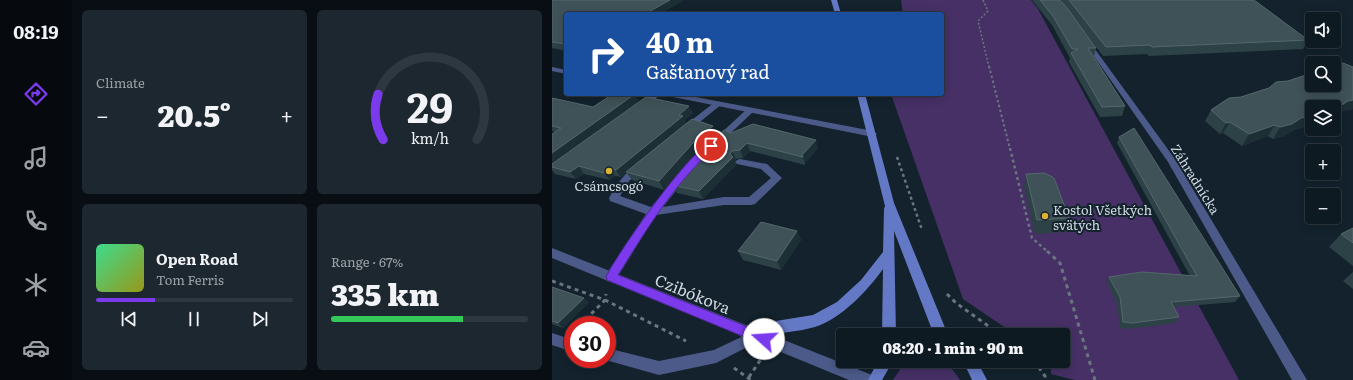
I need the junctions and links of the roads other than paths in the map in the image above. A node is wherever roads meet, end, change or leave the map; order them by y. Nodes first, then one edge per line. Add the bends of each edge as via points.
1 (834, 0) edge
2 (837, 12) edge
3 (1081, 32) edge
4 (552, 69) edge
5 (564, 72) edge
6 (654, 96) edge
7 (678, 96) edge
8 (862, 96) edge
9 (718, 104) junction
10 (750, 110) junction
11 (632, 112) edge
12 (681, 133) edge
13 (873, 134) junction
14 (701, 155) junction
15 (713, 157) edge
16 (649, 160) edge
17 (740, 162) dead end
18 (889, 203) junction
19 (653, 212) junction
20 (552, 253) edge
21 (889, 253) junction
22 (611, 277) junction
23 (889, 328) edge
24 (938, 328) edge
25 (750, 334) junction
26 (552, 339) edge
27 (564, 343) edge
28 (616, 357) edge
29 (881, 368) edge
30 (974, 368) edge
31 (867, 380) edge
32 (875, 380) edge
33 (980, 380) edge
34 (1300, 380) edge

1 - 2 main road
3 - 34 street, Záhradnícka via 1172,161
4 - 5 street
6 - 11 street
7 - 9 street
8 - 13 main road
9 - 10 street
9 - 12 street
10 - 13 street
10 - 14 street
13 - 18 main road
14 - 15 street
14 - 19 street
16 - 19 street via 626,179 614,198
17 - 19 street via 764,166 777,178 751,201 724,201
18 - 21 main road
18 - 24 main road
19 - 22 street
20 - 22 street, Czibókova
21 - 23 main road
21 - 25 main road via 864,284 841,306 815,321
22 - 25 street, Czibókova
25 - 28 street via 716,356 659,368
25 - 31 street, Czibókova
26 - 27 street
29 - 32 main road
30 - 33 main road

